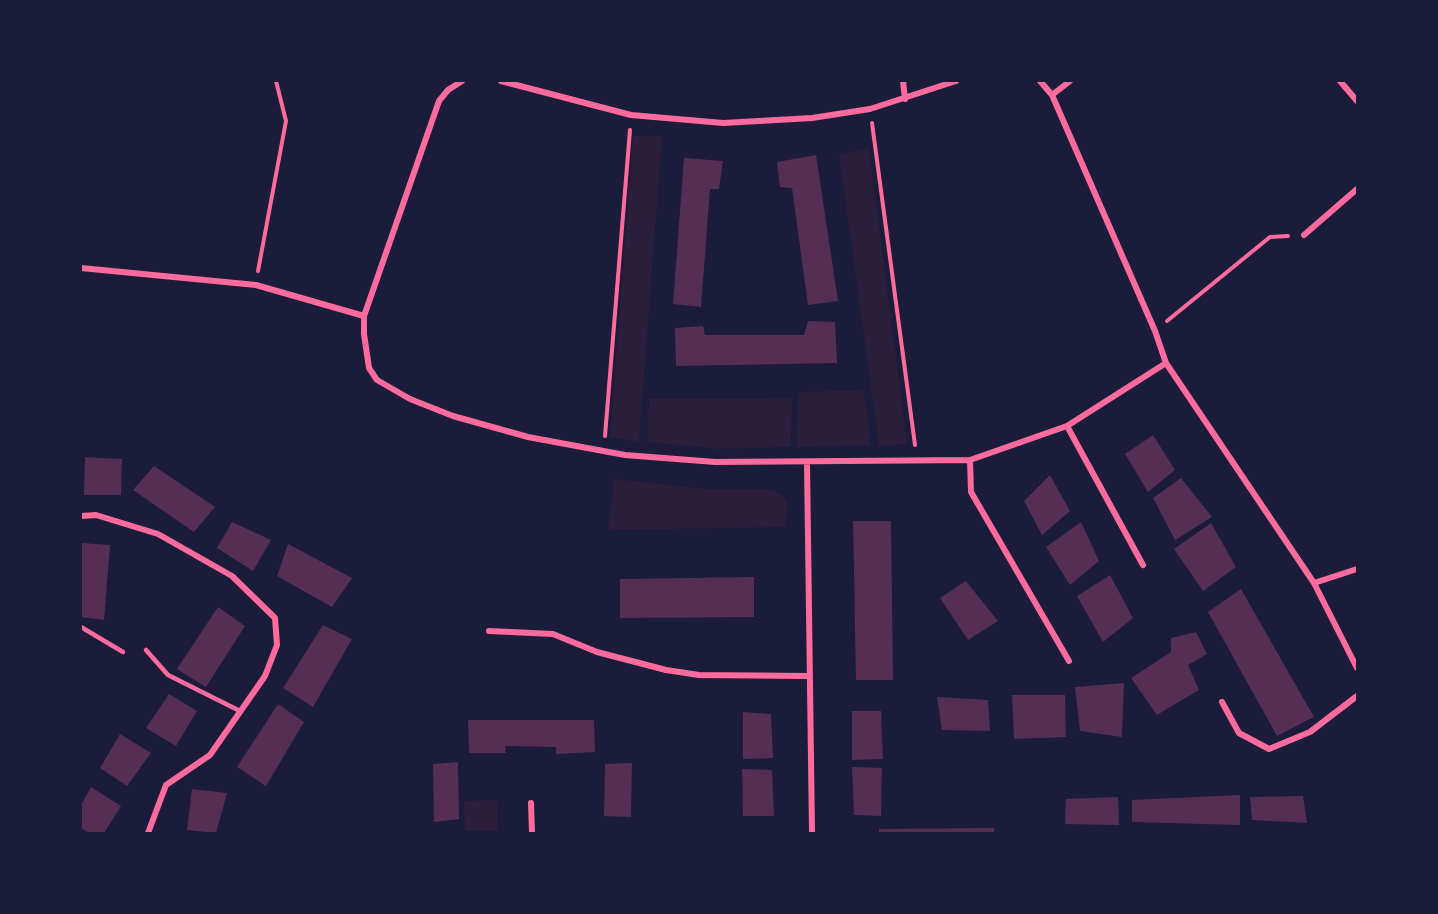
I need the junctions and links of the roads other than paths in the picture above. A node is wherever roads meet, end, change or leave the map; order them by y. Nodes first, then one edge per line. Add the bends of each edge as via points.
1 (462, 81) edge
2 (501, 81) edge
3 (903, 81) edge
4 (956, 81) edge
5 (1040, 81) edge
6 (1070, 81) edge
7 (1340, 81) edge
8 (1052, 95) junction
9 (905, 99) junction
10 (1357, 101) edge
11 (1357, 189) edge
12 (1304, 235) road end
13 (81, 268) edge
14 (364, 316) junction
15 (1166, 363) junction
16 (1067, 426) junction
17 (970, 460) junction
18 (807, 463) junction
19 (81, 516) edge
20 (1143, 565) dead end
21 (1357, 569) edge
22 (1314, 583) junction
23 (81, 627) edge
24 (489, 631) dead end
25 (146, 650) dead end
26 (123, 652) dead end
27 (1069, 661) dead end
28 (1357, 668) edge
29 (808, 676) junction
30 (1357, 696) edge
31 (1222, 702) dead end
32 (240, 711) junction
33 (531, 803) dead end
34 (148, 833) edge
35 (532, 833) edge
36 (812, 833) edge

1 - 14 street via 439,101
2 - 9 street via 631,115 723,123 812,118
3 - 9 street
4 - 9 street
5 - 8 street
6 - 8 street
7 - 10 street
8 - 15 street
11 - 12 street
13 - 14 street via 256,285
14 - 18 street via 365,353 377,380 410,399 453,416 528,437 604,452 715,462
15 - 16 street
15 - 22 street
16 - 17 street
16 - 20 street
17 - 18 street
17 - 27 street via 971,492
18 - 29 street
19 - 32 street via 96,515 158,534 232,576 275,618 277,645 265,676
21 - 22 street
22 - 28 street
23 - 26 lane
24 - 29 street via 553,634 597,652 699,675
25 - 32 lane via 168,675
29 - 36 street
30 - 31 street via 1310,732 1269,749 1239,733
32 - 34 street via 210,755 166,785
33 - 35 street

